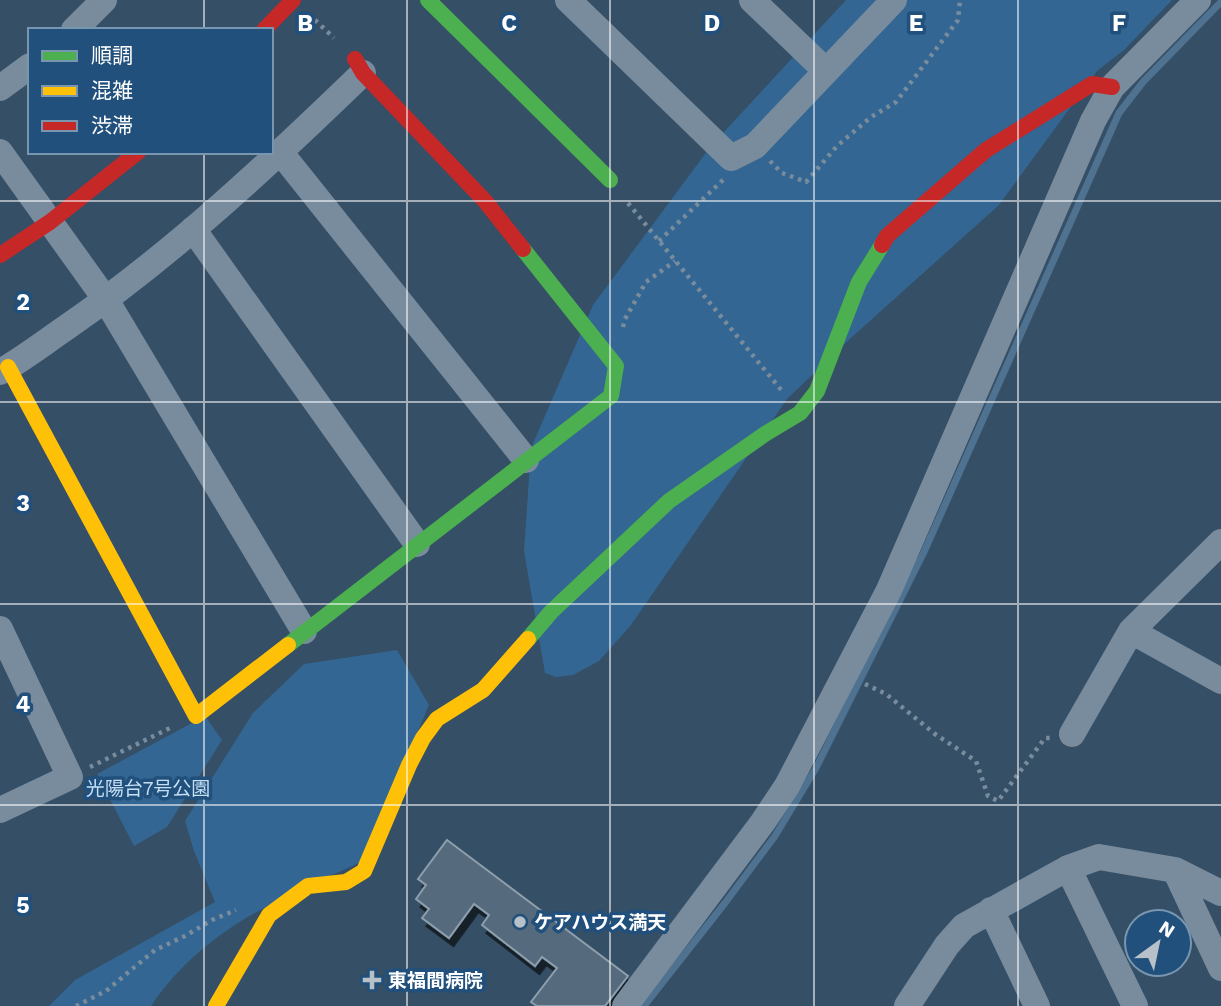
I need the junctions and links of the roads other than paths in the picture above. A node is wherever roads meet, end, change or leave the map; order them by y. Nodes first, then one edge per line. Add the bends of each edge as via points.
1 (104, 0) edge
2 (293, 0) edge
3 (428, 0) edge
4 (568, 0) edge
5 (752, 0) edge
6 (894, 0) edge
7 (1198, 0) edge
8 (76, 28) edge
9 (266, 28) edge
10 (359, 66) joint
11 (28, 67) edge
12 (826, 71) junction
13 (1112, 87) junction
14 (0, 88) edge
15 (0, 152) edge
16 (281, 153) junction
17 (135, 154) edge
18 (610, 180) road end
19 (50, 222) junction
20 (193, 229) junction
21 (0, 255) edge
22 (106, 300) junction
23 (4, 370) edge
24 (526, 460) junction
25 (1221, 542) edge
26 (417, 544) junction
27 (0, 629) edge
28 (304, 631) junction
29 (1131, 631) junction
30 (1221, 681) edge
31 (1072, 734) road end
32 (0, 810) edge
33 (1068, 868) junction
34 (1175, 870) junction
35 (1221, 893) edge
36 (991, 910) junction
37 (1221, 968) edge
38 (216, 1006) edge
39 (625, 1006) edge
40 (907, 1006) edge
41 (1037, 1006) edge
42 (1135, 1006) edge

1 - 8 street
2 - 9 street
3 - 18 street
4 - 12 street via 731,158 755,146
5 - 12 street
6 - 12 street
7 - 13 street
10 - 16 street
10 - 24 street via 485,201 616,366 611,396
11 - 14 street
13 - 38 street via 1092,84 986,150 887,236 859,282 817,391 800,413 669,501 551,612 483,690 437,719 409,765 364,871 346,882 308,886 269,915
13 - 39 street via 1093,121 889,590 787,786
15 - 19 street
16 - 20 street
16 - 24 street
17 - 19 street
19 - 21 street
19 - 22 street
20 - 22 street
20 - 26 street
22 - 23 street
22 - 28 street
23 - 28 street via 197,716
24 - 26 street
25 - 29 street
26 - 28 street
27 - 32 street via 70,777
29 - 30 street
29 - 31 street
33 - 34 street via 1100,857
33 - 36 street
33 - 42 street
34 - 35 street
34 - 37 street
36 - 40 street via 964,926 947,945
36 - 41 street

